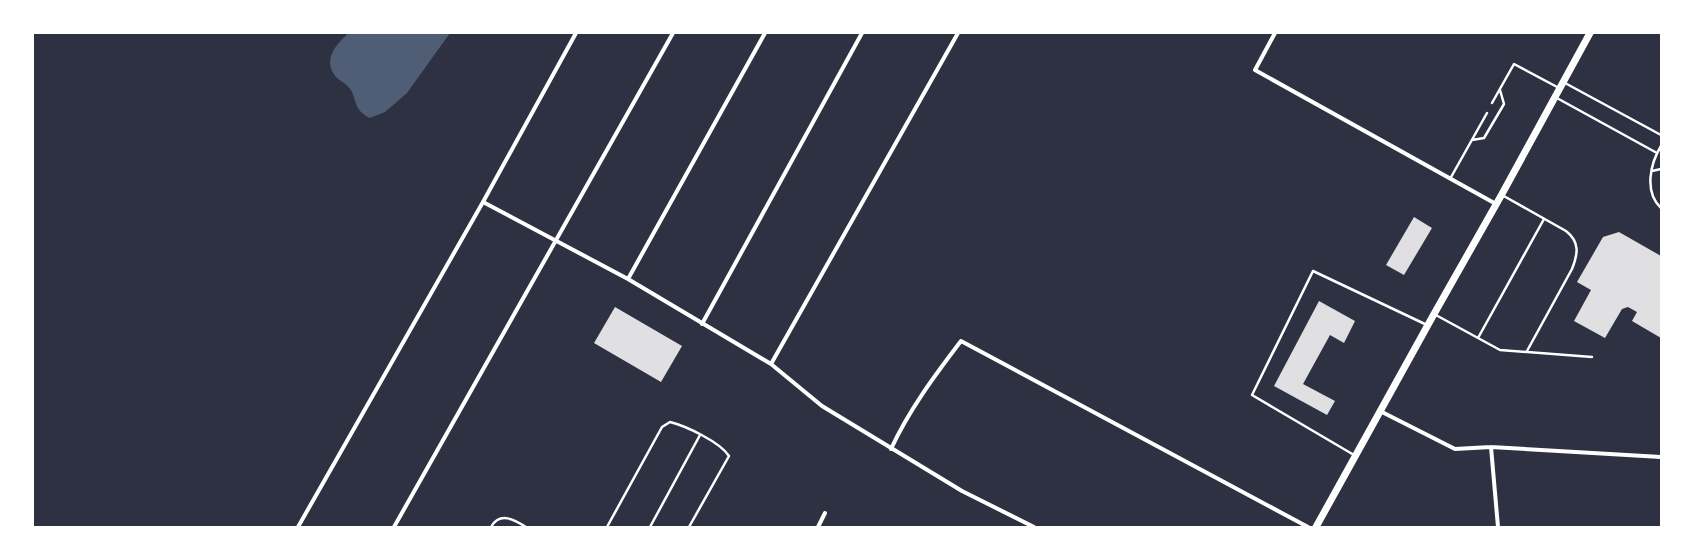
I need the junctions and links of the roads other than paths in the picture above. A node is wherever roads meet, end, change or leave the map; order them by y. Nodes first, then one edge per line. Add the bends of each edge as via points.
1 (576, 33) edge
2 (673, 33) edge
3 (765, 33) edge
4 (862, 33) edge
5 (958, 33) edge
6 (1275, 33) edge
7 (1590, 33) edge
8 (1561, 85) junction
9 (1499, 90) junction
10 (1555, 96) junction
11 (1492, 103) dead end
12 (1487, 113) dead end
13 (1661, 135) edge
14 (1472, 140) junction
15 (1661, 146) edge
16 (1657, 153) junction
17 (1661, 169) edge
18 (1652, 171) junction
19 (1450, 179) junction
20 (1502, 194) junction
21 (483, 202) junction
22 (1496, 204) junction
23 (1661, 208) edge
24 (1544, 219) junction
25 (556, 241) junction
26 (628, 279) junction
27 (1434, 314) junction
28 (702, 324) junction
29 (1427, 326) junction
30 (1478, 338) junction
31 (1527, 351) junction
32 (1592, 357) dead end
33 (771, 364) junction
34 (1380, 411) junction
35 (700, 435) junction
36 (1491, 447) junction
37 (891, 449) junction
38 (1355, 456) junction
39 (1661, 456) edge
40 (825, 513) dead end
41 (298, 527) edge
42 (394, 527) edge
43 (491, 527) edge
44 (526, 527) edge
45 (607, 527) edge
46 (650, 527) edge
47 (689, 527) edge
48 (818, 527) edge
49 (1034, 527) edge
50 (1308, 527) edge
51 (1316, 527) edge
52 (1498, 527) edge

1 - 21 street
2 - 25 street
3 - 26 street
4 - 28 street
5 - 33 street
6 - 19 street via 1255,70
7 - 8 street
8 - 9 lane via 1514,64
8 - 10 street
8 - 13 lane
9 - 11 lane
9 - 14 lane via 1504,104 1484,138
10 - 16 lane
10 - 20 street
12 - 14 lane
14 - 19 lane
15 - 16 lane
16 - 18 lane
17 - 18 lane
18 - 23 lane via 1652,194
19 - 22 street
20 - 22 street
20 - 24 lane
21 - 25 street
21 - 41 street
22 - 27 street
24 - 30 lane
24 - 31 lane via 1572,236 1578,248 1572,270
25 - 26 street
25 - 42 street
26 - 28 street
27 - 29 street
27 - 30 lane
28 - 33 street
29 - 34 street
29 - 38 lane via 1313,271 1252,395
30 - 31 lane via 1500,350
31 - 32 lane
33 - 37 street via 822,406
34 - 36 street via 1455,449
34 - 38 street
35 - 45 lane via 680,424 670,422 662,427
35 - 46 lane
35 - 47 lane via 724,448 729,456
36 - 39 street
36 - 52 street
37 - 49 street via 962,491
37 - 50 street via 902,425 961,341
38 - 51 street
40 - 48 street
43 - 44 lane via 501,518 510,518

